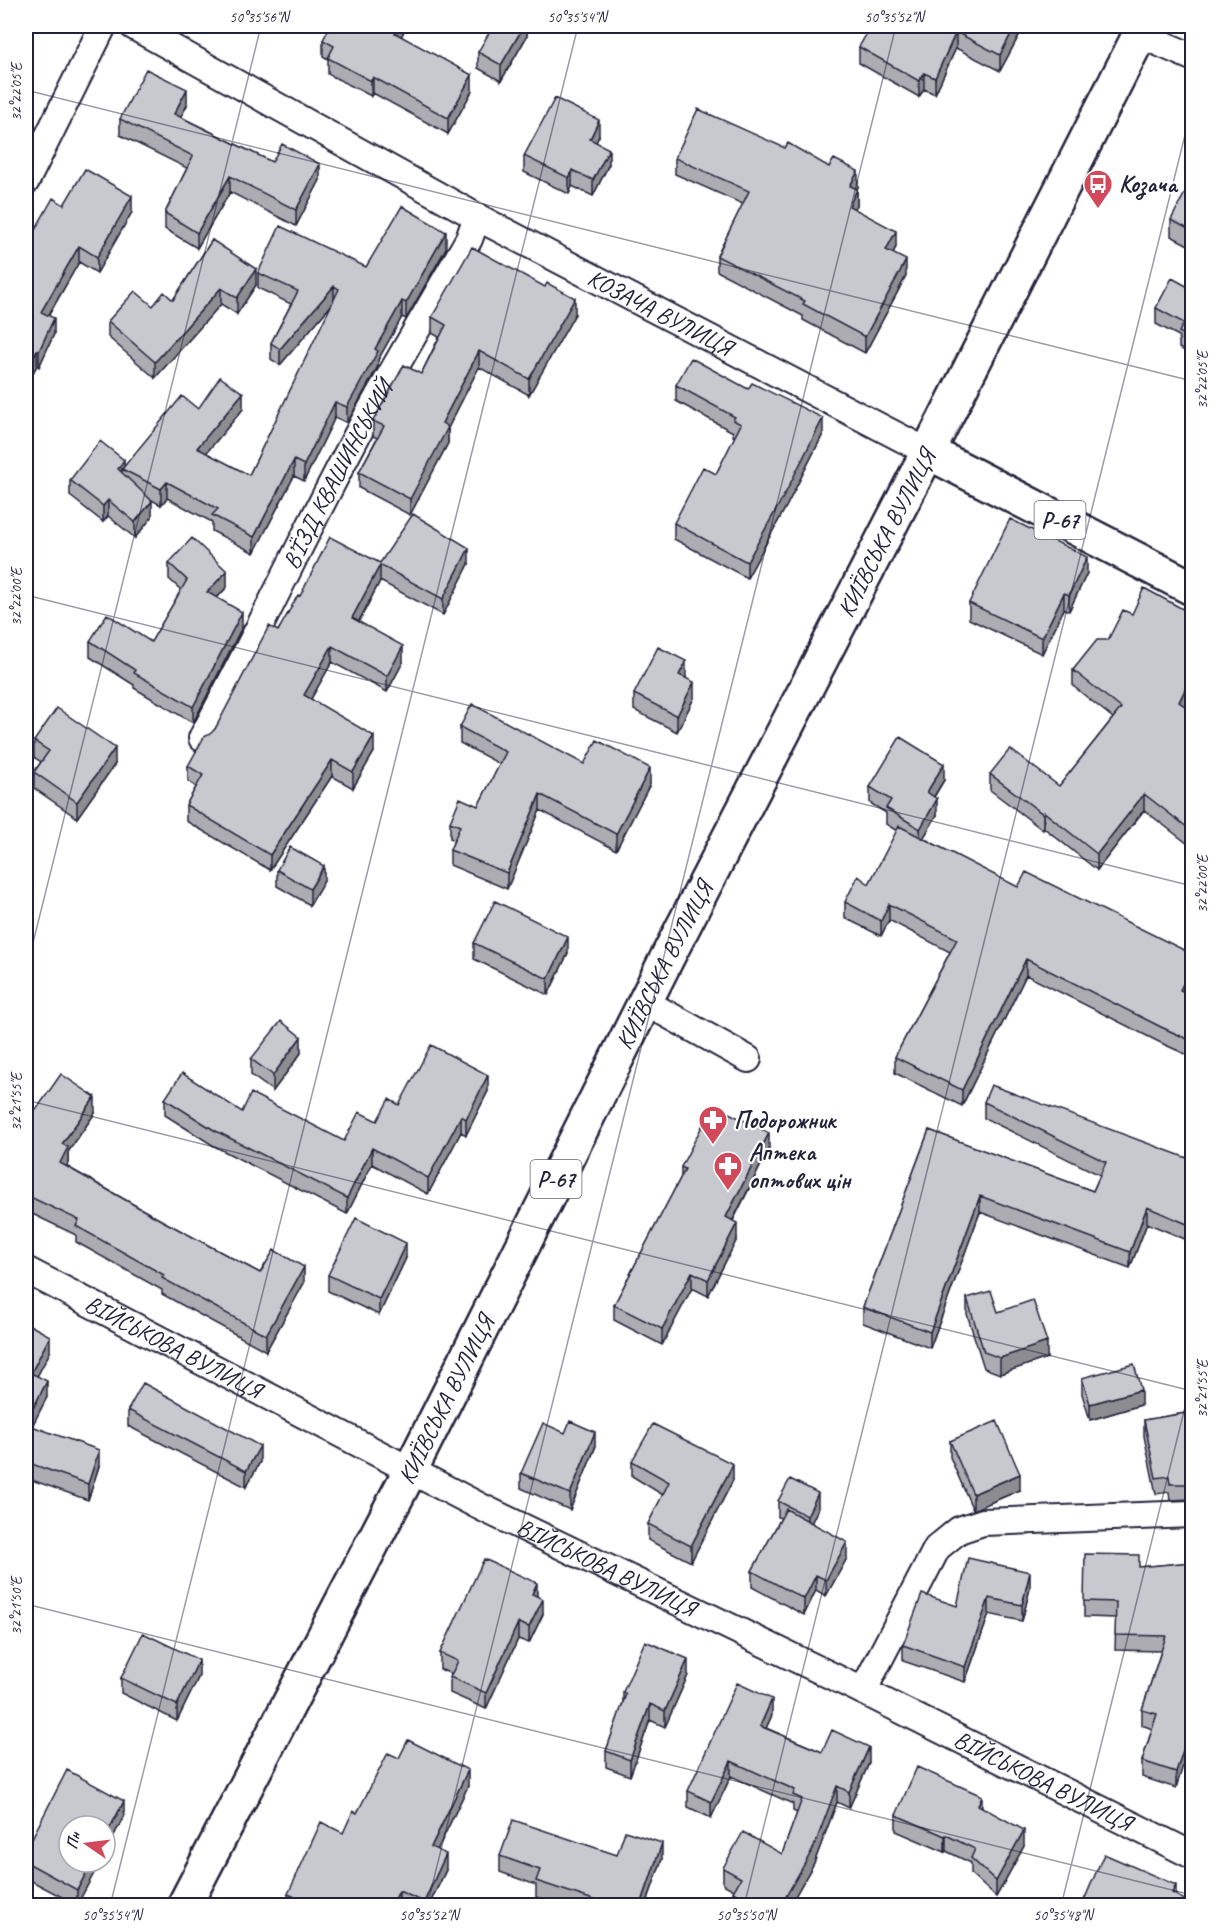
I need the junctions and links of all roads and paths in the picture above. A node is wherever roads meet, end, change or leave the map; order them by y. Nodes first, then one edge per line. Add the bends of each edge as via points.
1 (103, 26) edge
2 (133, 26) edge
3 (1142, 30) edge
4 (1192, 57) edge
5 (26, 181) edge
6 (477, 217) junction
7 (928, 452) junction
8 (1192, 588) edge
9 (202, 738) edge
10 (645, 1002) junction
11 (748, 1059) dead end
12 (26, 1270) edge
13 (410, 1471) junction
14 (1192, 1514) edge
15 (863, 1691) junction
16 (1192, 1855) edge
17 (184, 1905) edge

1 - 5 street
2 - 6 street, КОЗАЧА ВУЛИЦЯ
3 - 4 street
3 - 7 main road, КИЇВСЬКА ВУЛИЦЯ
6 - 7 street, КОЗАЧА ВУЛИЦЯ
6 - 9 street, В’ЇЗД КВАШИНСЬКИЙ via 469,239 369,414
7 - 8 main road, КОЗАЧА ВУЛИЦЯ / Р-67
7 - 10 main road, КИЇВСЬКА ВУЛИЦЯ / Р-67
10 - 11 street
10 - 13 main road, КИЇВСЬКА ВУЛИЦЯ / Р-67
12 - 13 street, ВІЙСЬКОВА ВУЛИЦЯ
13 - 15 street, ВІЙСЬКОВА ВУЛИЦЯ
13 - 17 main road, КИЇВСЬКА ВУЛИЦЯ / Р-67
14 - 15 street via 983,1522 959,1530 937,1548
15 - 16 street, ВІЙСЬКОВА ВУЛИЦЯ

